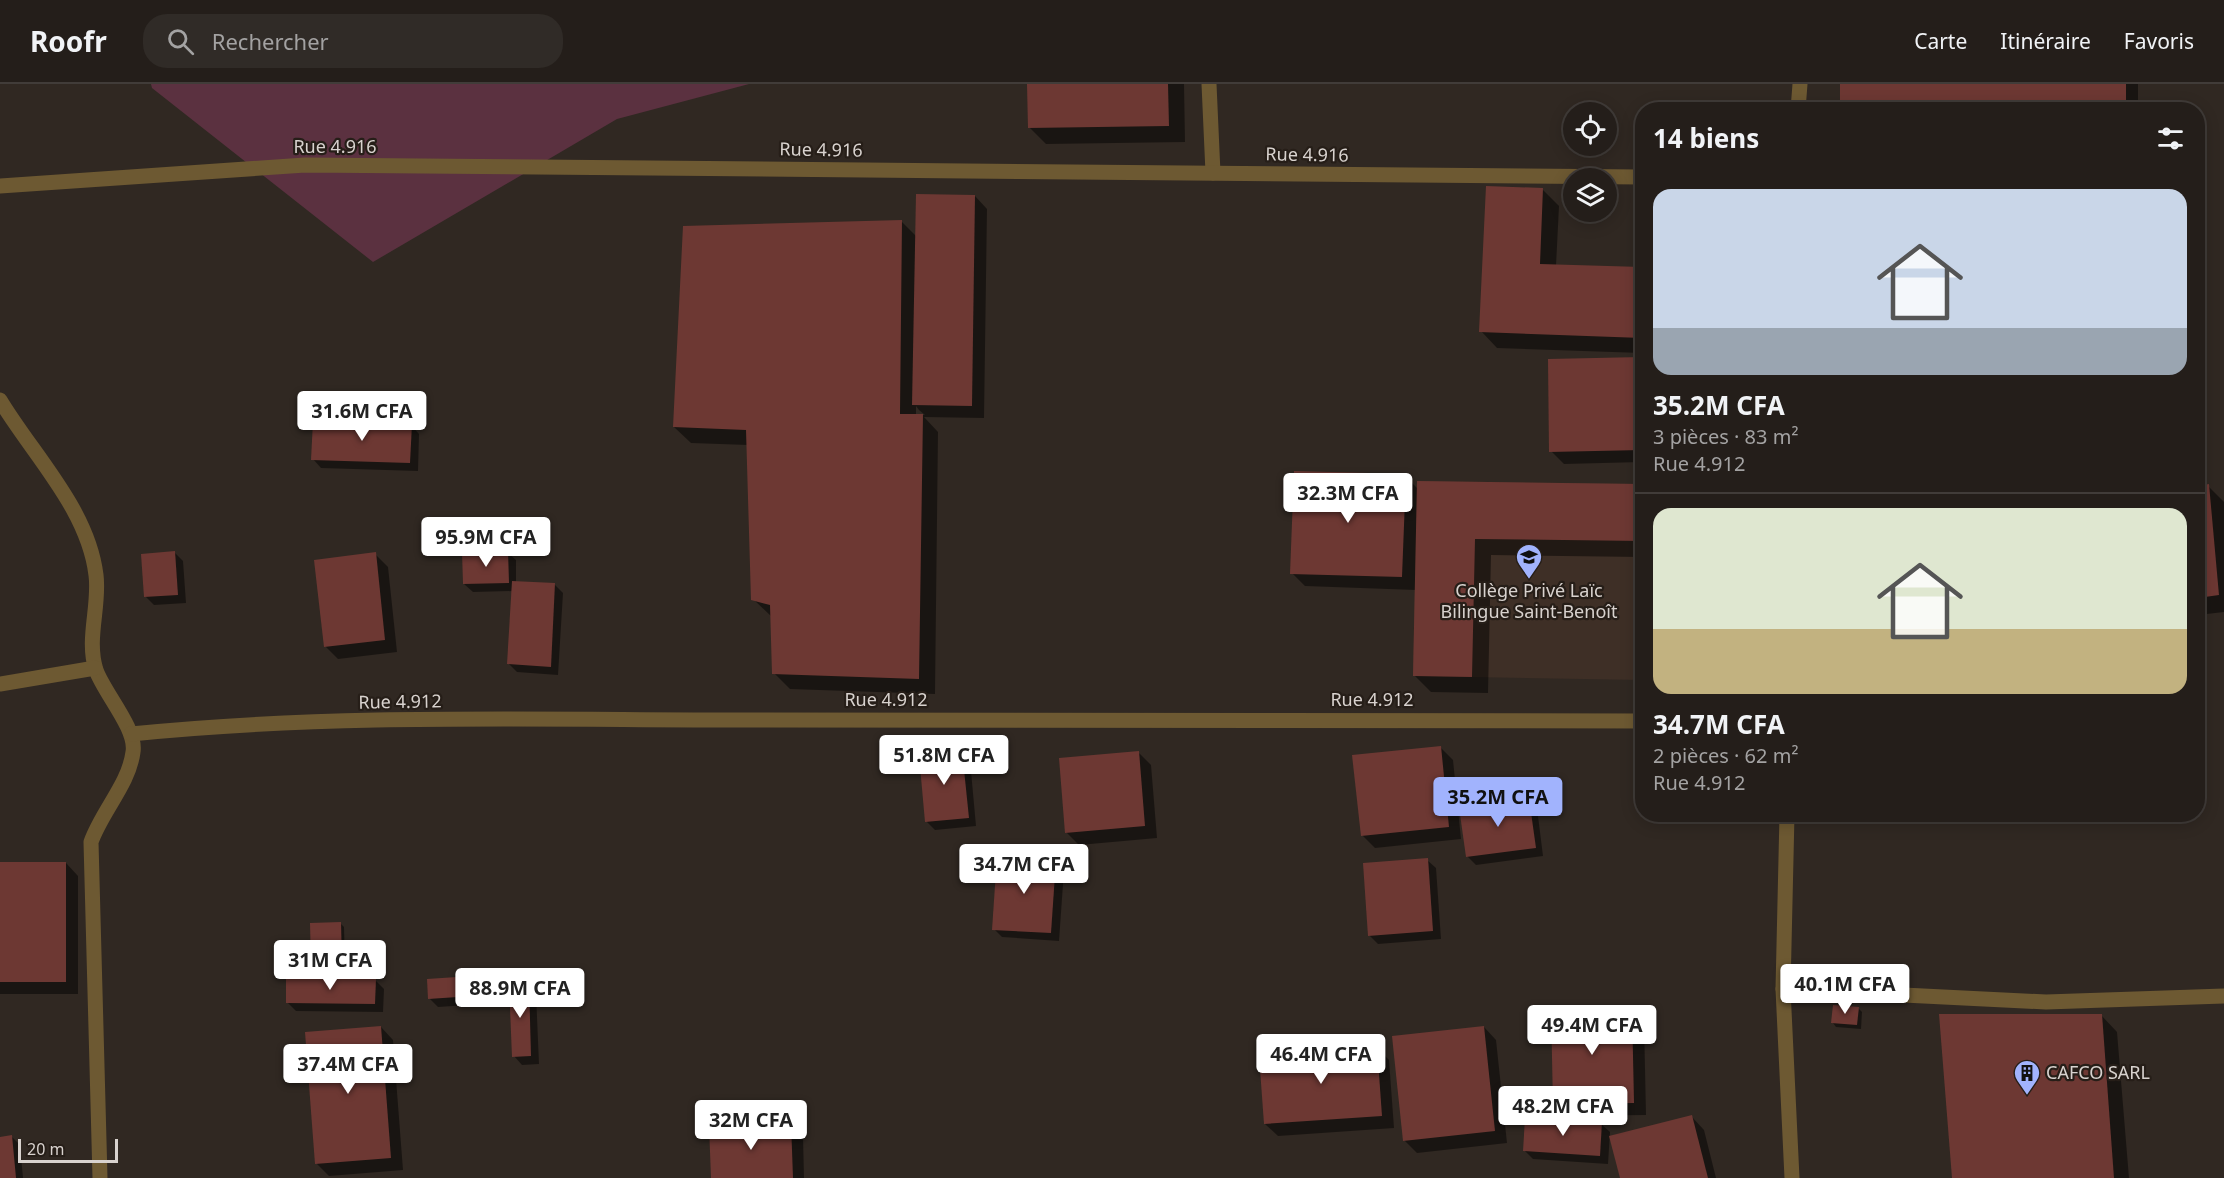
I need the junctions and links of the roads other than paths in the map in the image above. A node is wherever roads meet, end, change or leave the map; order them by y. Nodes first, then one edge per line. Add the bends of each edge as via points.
1 (1209, 84) edge
2 (1800, 84) edge
3 (1799, 102) edge
4 (1213, 173) junction
5 (1635, 177) edge
6 (0, 186) edge
7 (0, 400) edge
8 (95, 668) junction
9 (0, 684) edge
10 (1635, 721) edge
11 (131, 734) junction
12 (1787, 822) edge
13 (1783, 989) junction
14 (2224, 996) edge
15 (100, 1178) edge
16 (1792, 1178) edge

1 - 4 street
2 - 3 street
4 - 5 street, Rue 4.916
4 - 6 street, Rue 4.916 via 305,165
7 - 8 street via 85,533 96,575 92,647
8 - 9 street
8 - 11 street
10 - 11 street, Rue 4.912 via 409,720 216,726
11 - 15 street via 131,766 91,842
12 - 13 street
13 - 14 street via 2046,1002
13 - 16 street

